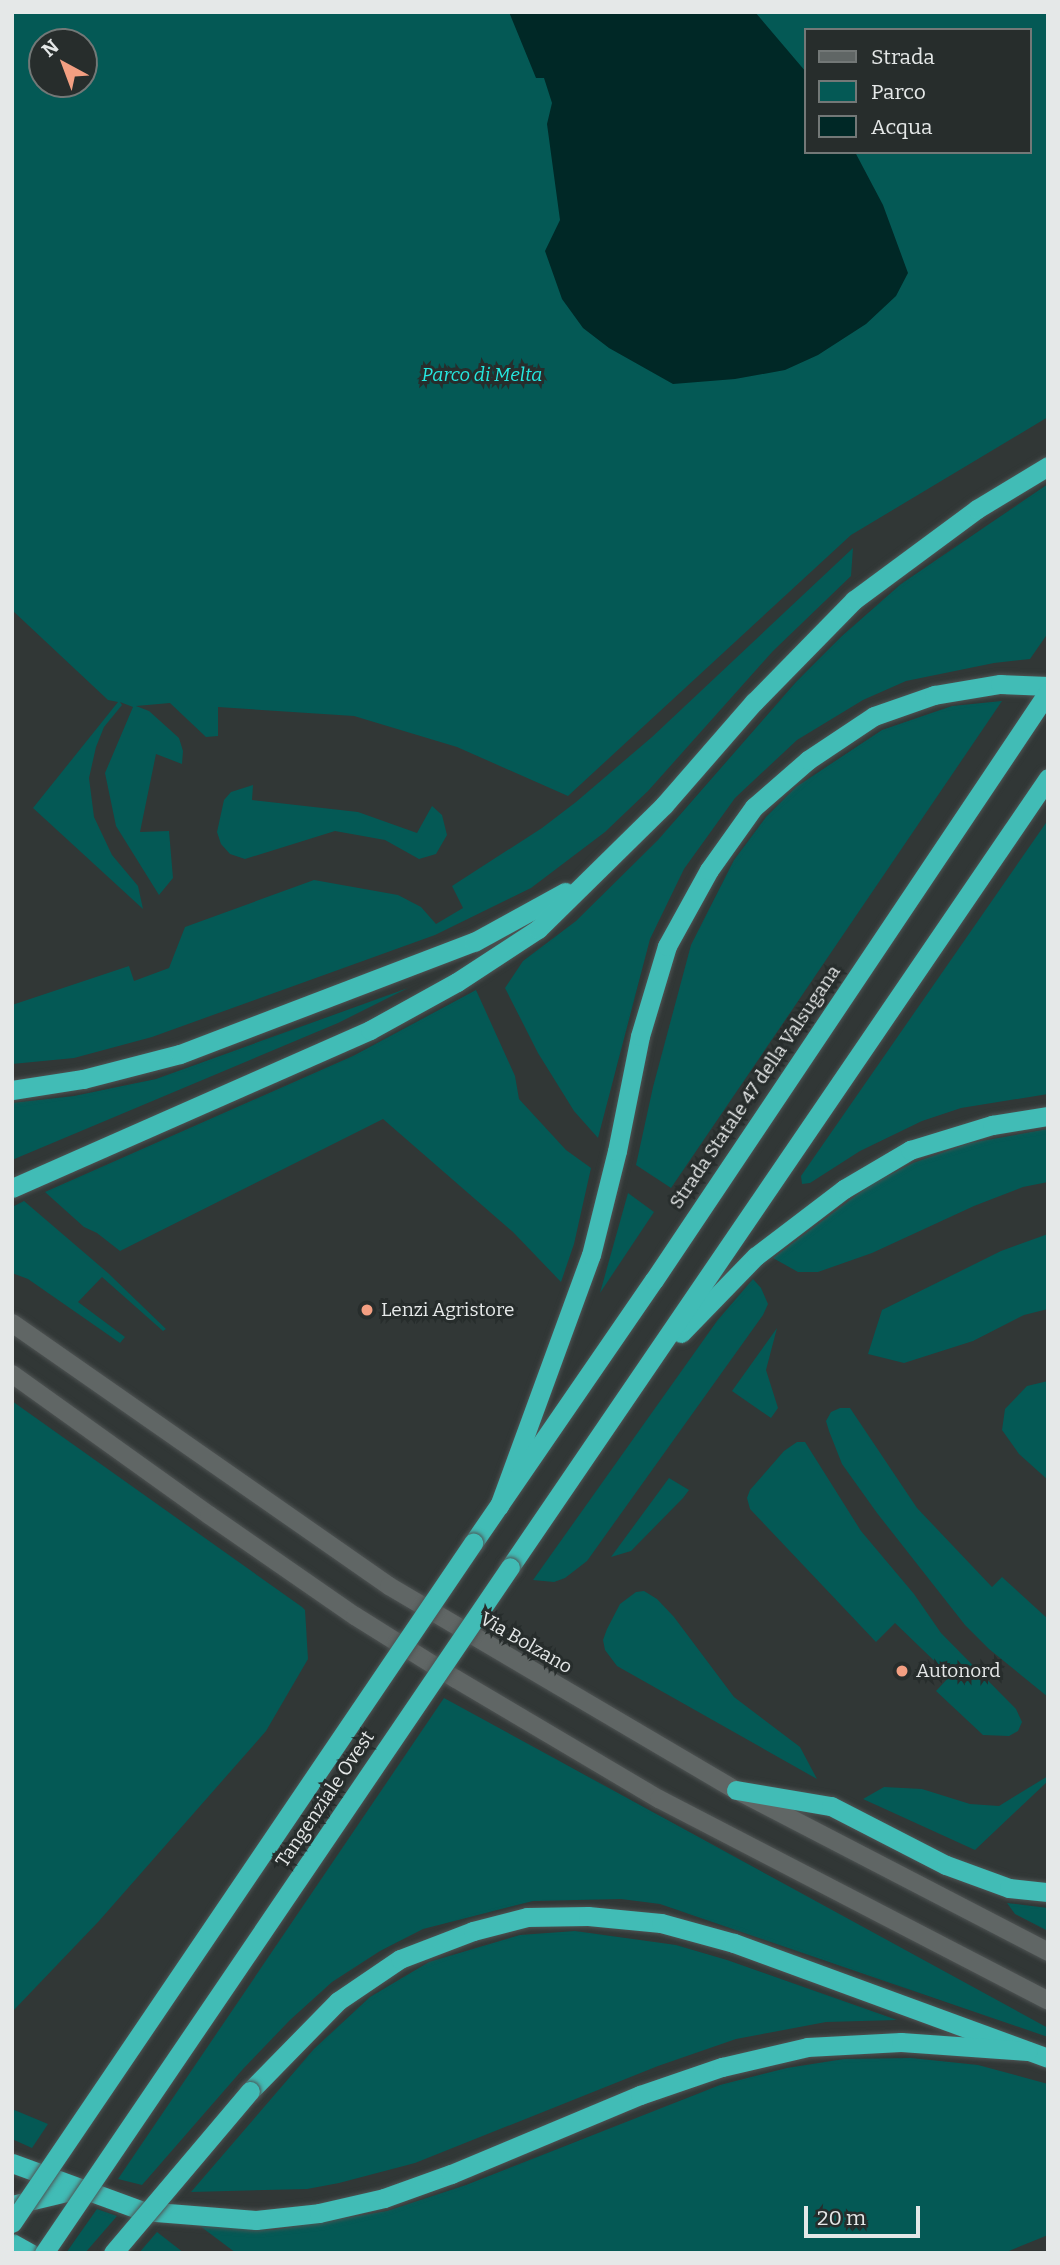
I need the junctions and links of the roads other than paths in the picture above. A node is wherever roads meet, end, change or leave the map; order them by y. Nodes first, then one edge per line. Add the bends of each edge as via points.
1 (1048, 466) edge
2 (1048, 686) edge
3 (1048, 692) edge
4 (1048, 778) edge
5 (593, 876) junction
6 (12, 1090) edge
7 (1048, 1116) edge
8 (12, 1188) edge
9 (12, 1322) edge
10 (644, 1371) junction
11 (12, 1374) edge
12 (499, 1506) junction
13 (736, 1790) junction
14 (1048, 1892) edge
15 (1048, 1952) edge
16 (1048, 2001) edge
17 (1028, 2051) junction
18 (1048, 2058) edge
19 (12, 2163) edge
20 (81, 2189) junction
21 (12, 2205) edge
22 (12, 2223) edge
23 (12, 2243) edge
24 (30, 2253) edge
25 (44, 2253) edge
26 (113, 2253) edge

1 - 5 highway via 977,509 854,600
2 - 12 highway via 1000,684 934,695 874,716 808,760 754,807 709,870 667,946 640,1036 590,1255
3 - 12 highway, Strada Statale 47 della Valsugana
4 - 10 highway
5 - 6 highway via 474,942 180,1054 83,1079
5 - 8 highway via 538,929 457,982 370,1030
7 - 10 highway via 992,1125 910,1150 844,1189 756,1256
9 - 13 main road, Via Bolzano via 389,1586
10 - 25 highway, Tangenziale Ovest, bridge
11 - 16 main road via 310,1585 456,1679 659,1799
12 - 22 highway, Tangenziale Ovest, bridge
13 - 14 highway via 831,1806 946,1865 1009,1888
13 - 15 main road, Via Bolzano
17 - 18 highway
17 - 20 highway via 901,2042 807,2048 722,2067 640,2095 451,2174 384,2198 319,2213 256,2220 143,2211
17 - 26 highway, bridge via 734,1944 661,1923 588,1916 527,1917 473,1931 400,1959 338,2001 250,2091
19 - 20 highway
20 - 21 highway
23 - 24 highway

